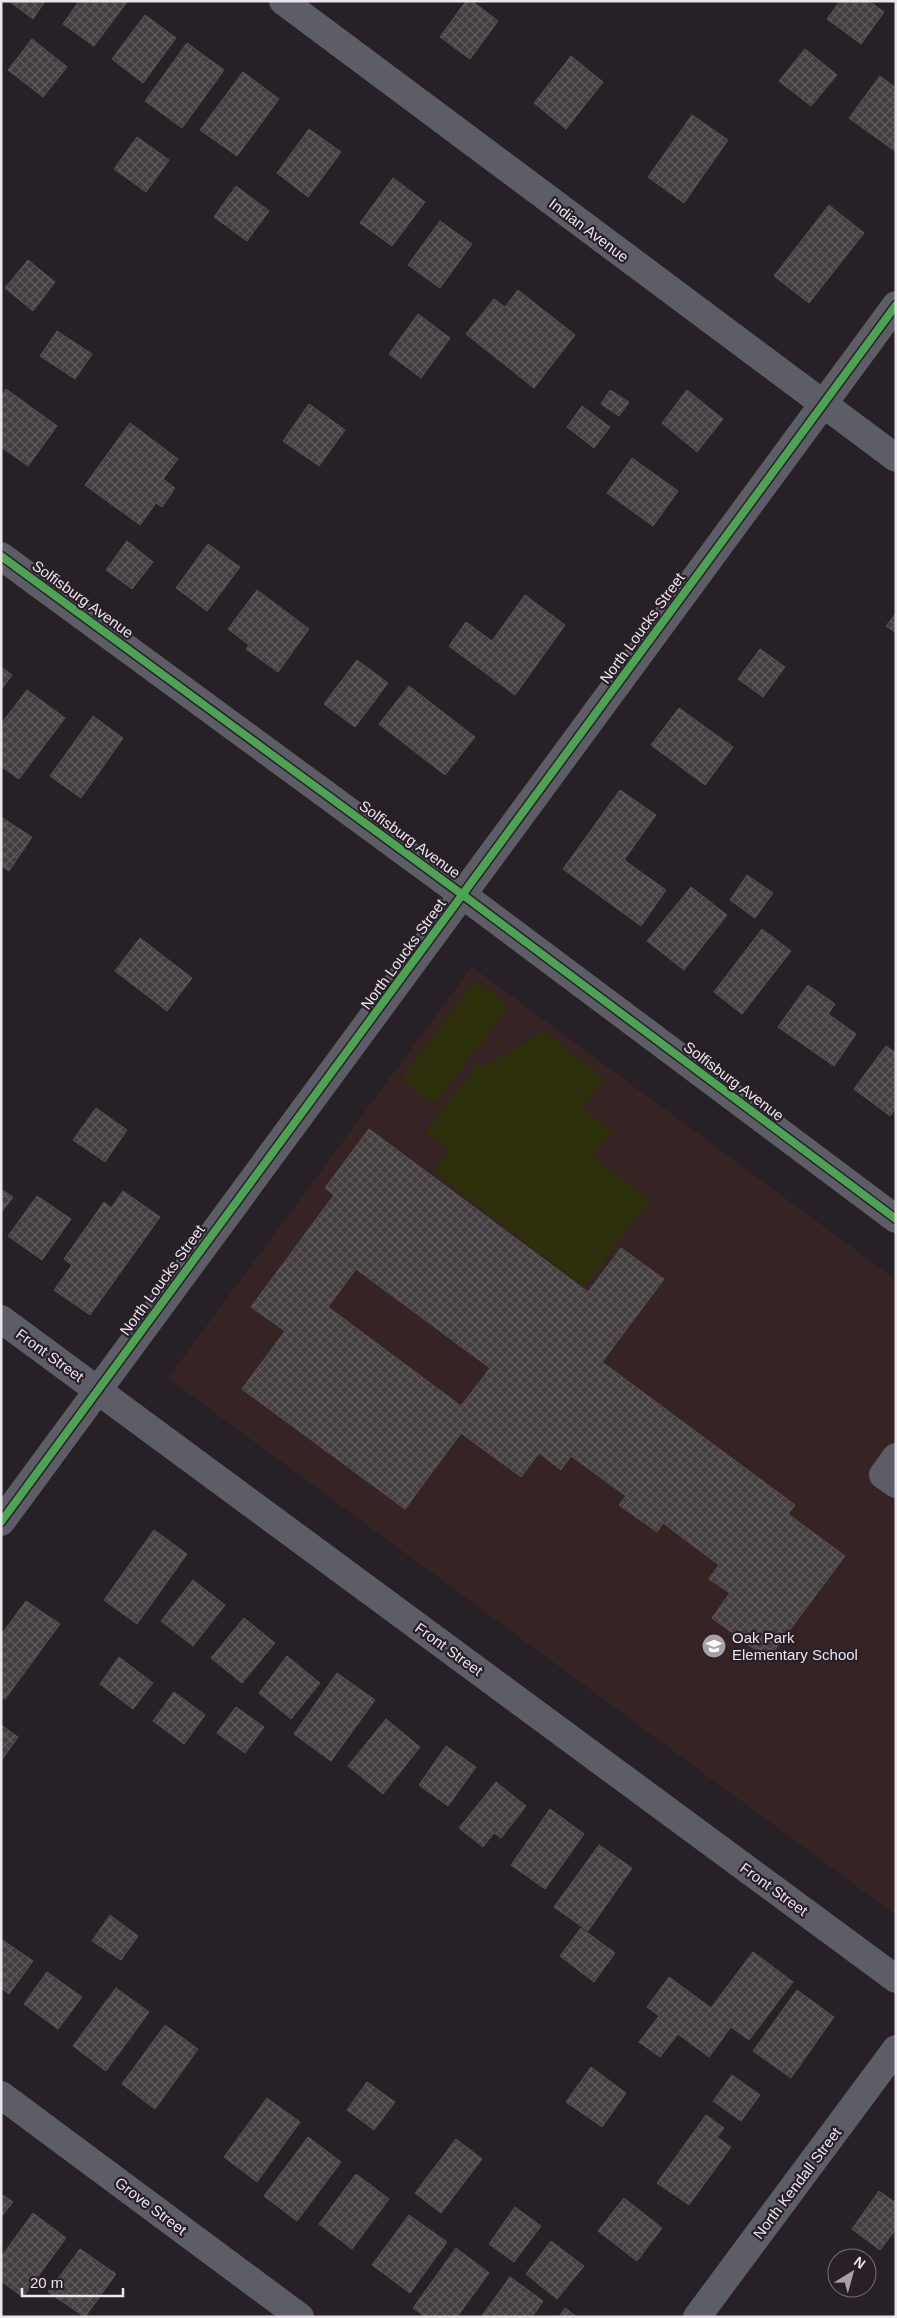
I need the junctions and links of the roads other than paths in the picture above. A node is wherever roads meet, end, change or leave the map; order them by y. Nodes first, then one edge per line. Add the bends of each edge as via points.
1 (283, 1) edge
2 (896, 305) edge
3 (823, 404) junction
4 (896, 458) edge
5 (1, 556) edge
6 (463, 895) junction
7 (896, 1219) edge
8 (1, 1319) edge
9 (98, 1390) junction
10 (896, 1457) edge
11 (896, 1484) edge
12 (1, 1522) edge
13 (896, 1979) edge
14 (896, 2048) edge
15 (1, 2095) edge
16 (300, 2317) edge
17 (697, 2317) edge

1 - 3 street, Indian Avenue
2 - 3 street, North Loucks Street
3 - 4 street, Indian Avenue
3 - 6 street, North Loucks Street
5 - 6 street, Solfisburg Avenue
6 - 7 street, Solfisburg Avenue
6 - 9 street, North Loucks Street
8 - 9 street, Front Street
9 - 12 street, North Loucks Street
9 - 13 street, Front Street
10 - 11 street via 883,1475
14 - 17 street, North Kendall Street
15 - 16 street, Grove Street

